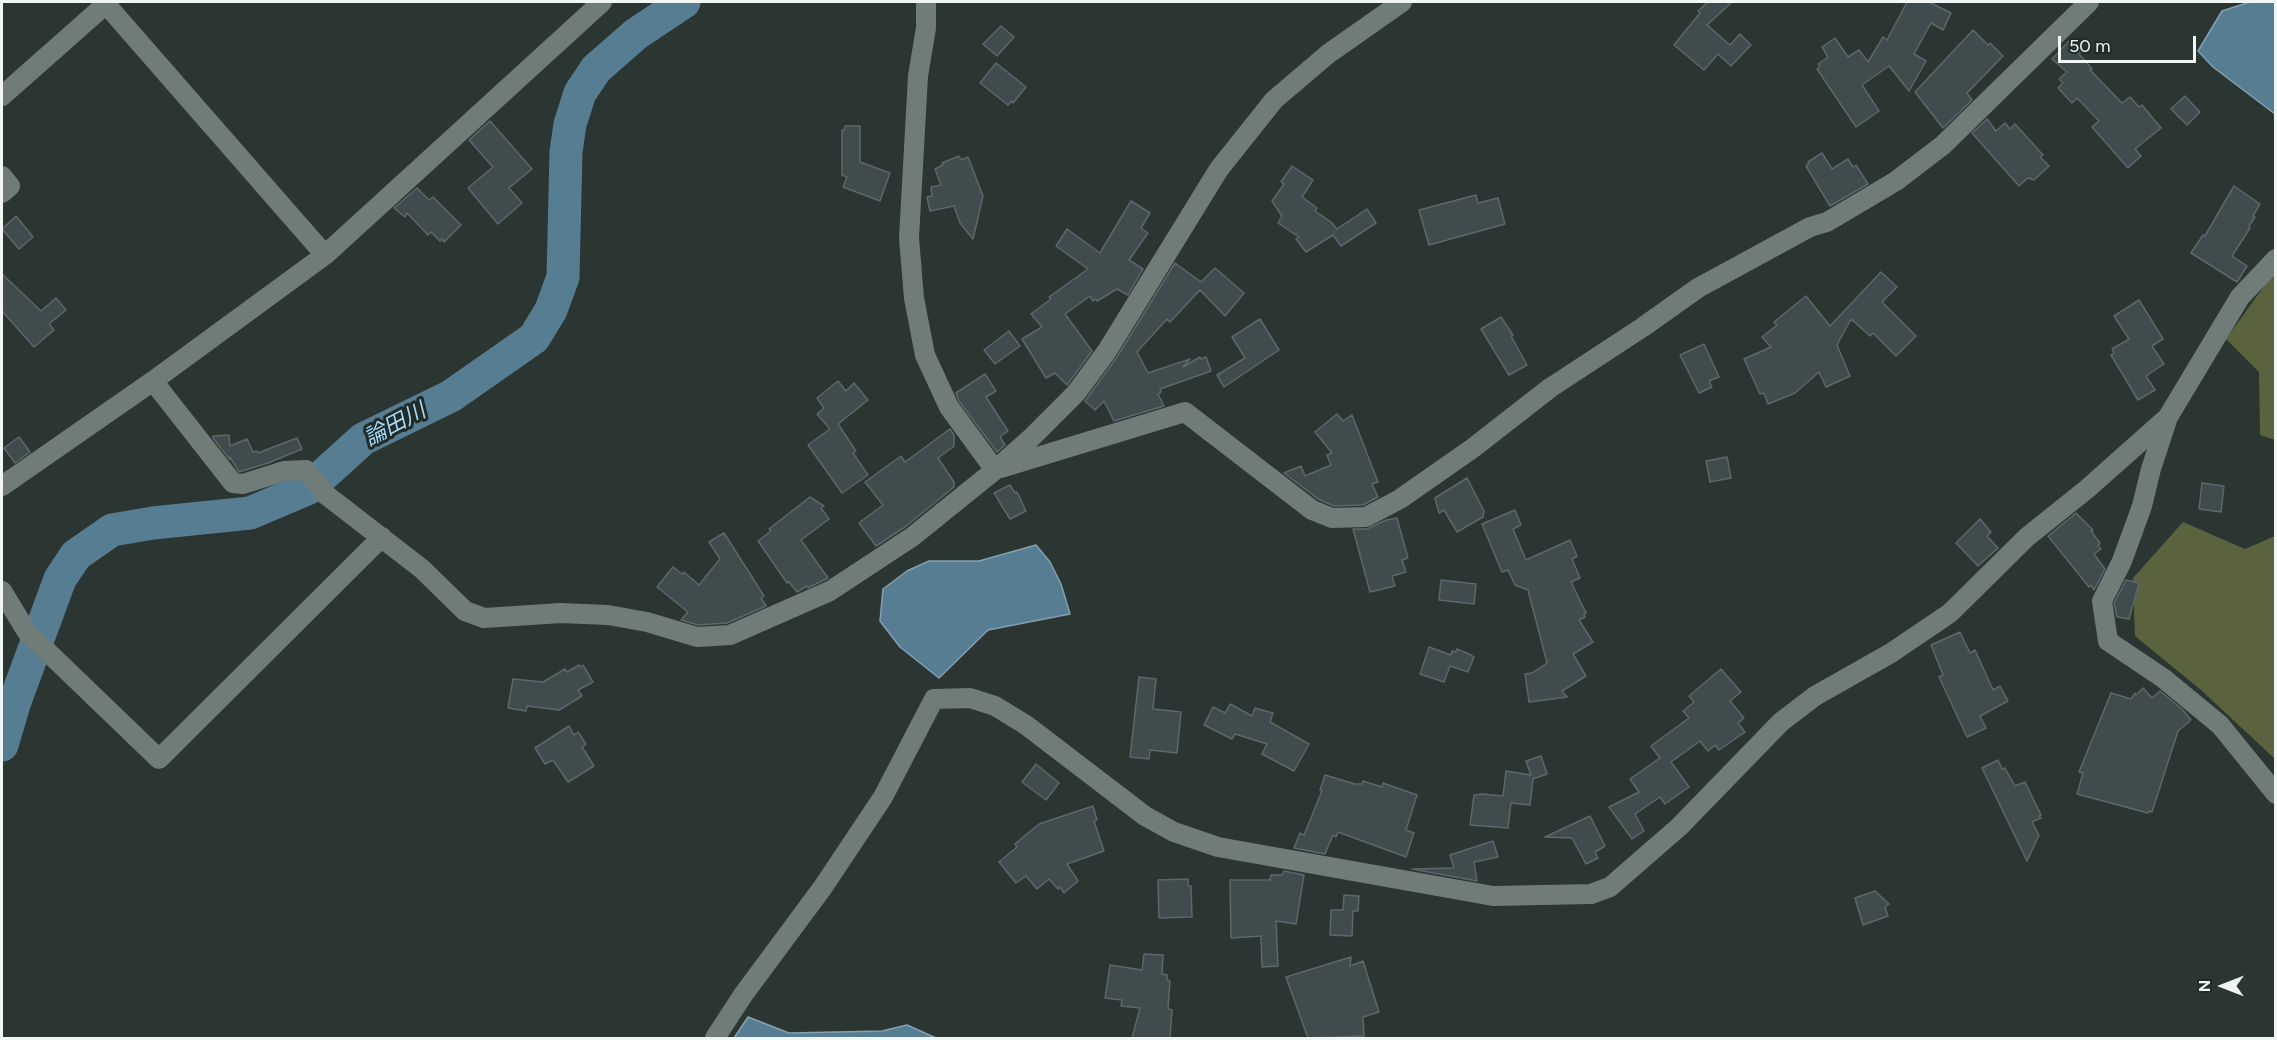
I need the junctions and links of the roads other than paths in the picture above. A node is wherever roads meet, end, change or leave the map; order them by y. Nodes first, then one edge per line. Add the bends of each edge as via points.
1 (602, 2) edge
2 (926, 2) edge
3 (1402, 2) edge
4 (2089, 2) edge
5 (105, 3) edge
6 (2, 96) edge
7 (2, 176) edge
8 (2, 193) edge
9 (325, 255) junction
10 (2276, 259) edge
11 (153, 381) junction
12 (2168, 417) junction
13 (995, 470) junction
14 (2, 486) edge
15 (382, 537) junction
16 (2, 591) edge
17 (2276, 794) edge
18 (715, 1038) edge

1 - 9 street
2 - 13 street via 909,238 914,298 925,355 949,406
3 - 13 street via 1328,54 1274,100 1219,169 1101,360 1076,393
4 - 13 street via 1942,145 1896,181 1827,222 1810,227 1698,288 1550,387 1400,500 1366,517 1332,518 1312,510 1185,412
5 - 6 street
5 - 9 street
7 - 8 street via 10,186
9 - 11 street
10 - 12 street via 2240,297
11 - 14 street
11 - 15 street via 233,483 306,470 325,494
12 - 17 street via 2142,506 2102,601 2108,640 2220,725
12 - 18 street via 2027,537 1950,613 1891,653 1815,696 1781,722 1679,827 1610,887 1591,894 1493,896 1218,848 1174,832 1145,816 1026,725 995,706 970,698 934,699 884,797
13 - 15 street via 912,537 830,591 730,636 697,637 608,615 561,613 484,618 465,611
15 - 16 street via 159,759 27,632

